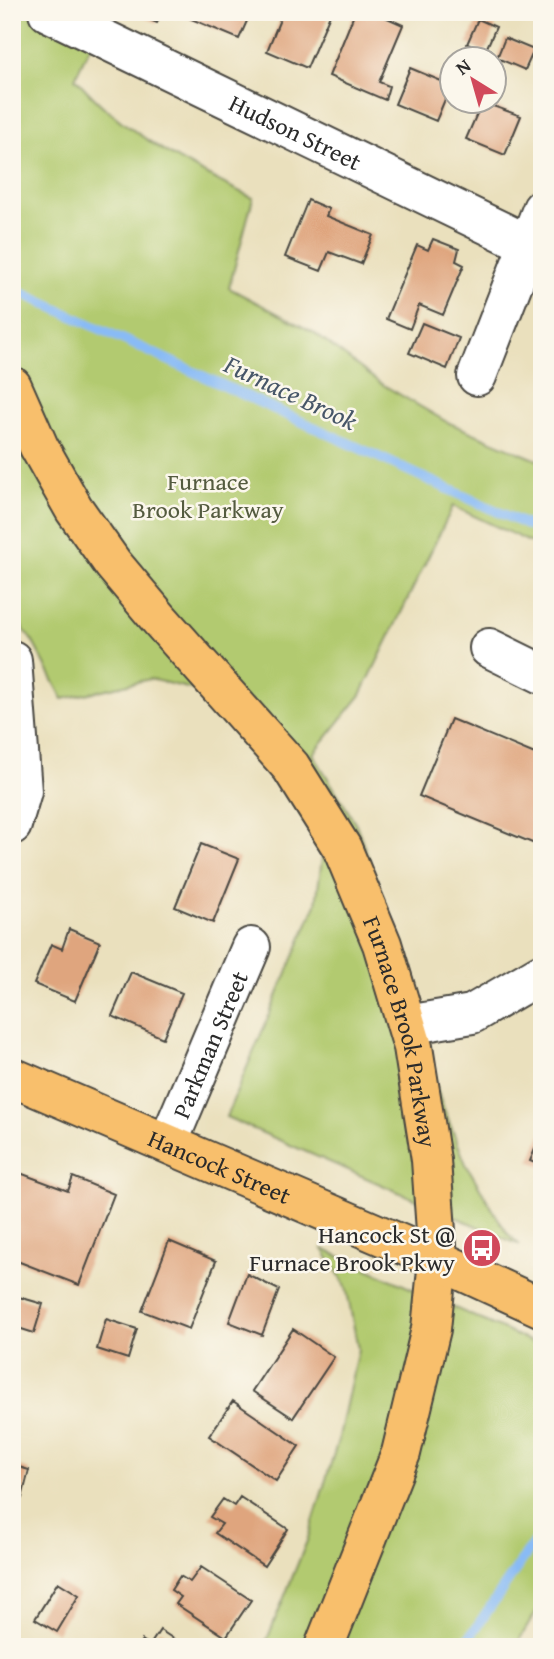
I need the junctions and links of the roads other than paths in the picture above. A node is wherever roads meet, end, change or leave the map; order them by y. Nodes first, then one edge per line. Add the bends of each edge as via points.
1 (48, 12) edge
2 (542, 209) edge
3 (535, 248) edge
4 (477, 376) dead end
5 (12, 386) edge
6 (489, 648) dead end
7 (12, 660) edge
8 (542, 674) edge
9 (12, 825) edge
10 (251, 947) dead end
11 (542, 973) edge
12 (407, 1025) junction
13 (12, 1077) edge
14 (169, 1143) junction
15 (438, 1260) junction
16 (542, 1308) edge
17 (324, 1647) edge

1 - 3 street, Hudson Street
2 - 3 street
3 - 4 street
5 - 12 main road, Furnace Brook Parkway via 74,509 113,564 291,767 342,848 382,944
6 - 8 street
7 - 9 street via 22,791
10 - 14 street, Parkman Street
11 - 12 street via 472,1014
12 - 15 main road, Furnace Brook Parkway via 431,1160
13 - 14 main road, Hancock Street
14 - 15 main road, Hancock Street
15 - 16 main road, Hancock Street
15 - 17 main road, Furnace Brook Parkway via 431,1329 401,1453

